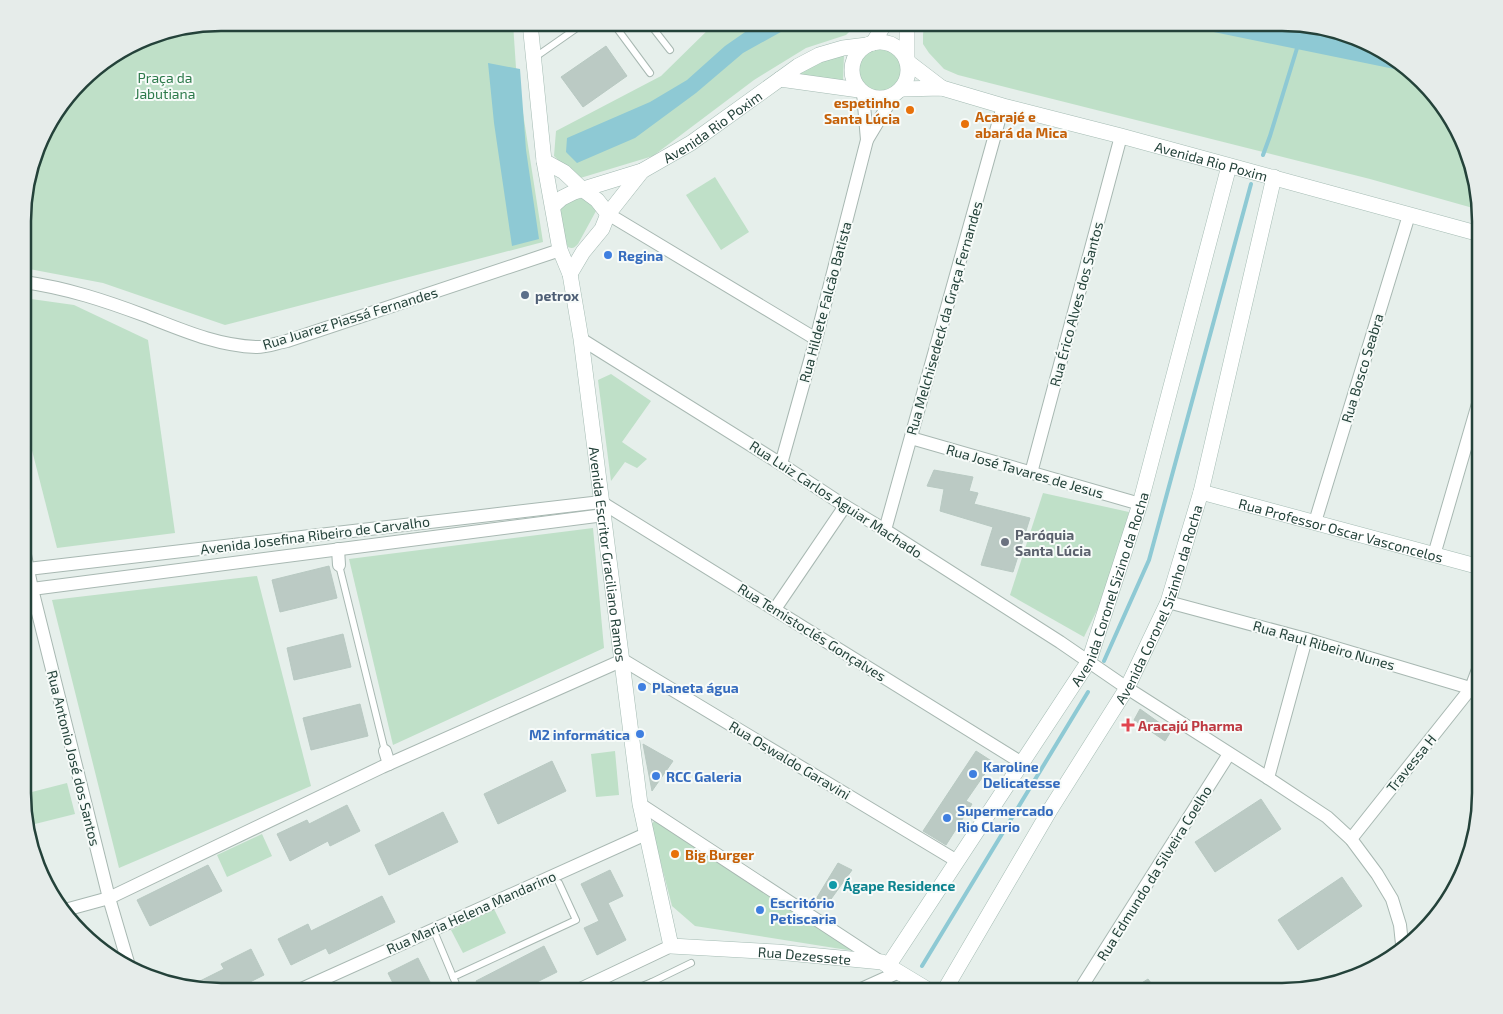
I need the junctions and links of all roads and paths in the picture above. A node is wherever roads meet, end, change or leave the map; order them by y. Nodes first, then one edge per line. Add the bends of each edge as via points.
1 (531, 31) edge
2 (572, 31) edge
3 (619, 31) edge
4 (655, 31) edge
5 (879, 31) edge
6 (907, 31) edge
7 (870, 44) junction
8 (670, 50) dead end
9 (533, 58) junction
10 (907, 60) junction
11 (650, 73) dead end
12 (780, 79) junction
13 (942, 88) junction
14 (861, 91) junction
15 (898, 92) junction
16 (1003, 106) junction
17 (1121, 136) junction
18 (867, 140) junction
19 (544, 161) junction
20 (1230, 166) junction
21 (642, 171) junction
22 (1274, 177) junction
23 (582, 189) junction
24 (553, 206) junction
25 (608, 214) junction
26 (1409, 215) junction
27 (1472, 232) edge
28 (560, 250) junction
29 (583, 252) junction
30 (570, 274) junction
31 (31, 283) edge
32 (816, 339) junction
33 (581, 340) junction
34 (1472, 424) edge
35 (911, 438) junction
36 (781, 464) junction
37 (1031, 473) junction
38 (1201, 492) junction
39 (1140, 504) junction
40 (845, 506) junction
41 (602, 508) junction
42 (1315, 522) junction
43 (885, 530) junction
44 (338, 549) junction
45 (1434, 555) junction
46 (340, 565) joint
47 (1472, 565) edge
48 (31, 569) edge
49 (31, 584) edge
50 (32, 589) junction
51 (1168, 602) junction
52 (775, 608) junction
53 (1306, 639) junction
54 (623, 660) junction
55 (1089, 661) junction
56 (1127, 688) junction
57 (1472, 689) edge
58 (1472, 695) edge
59 (385, 751) joint
60 (1230, 754) junction
61 (1022, 763) junction
62 (389, 764) junction
63 (1268, 778) junction
64 (640, 804) junction
65 (646, 834) junction
66 (1351, 839) junction
67 (957, 861) junction
68 (557, 879) junction
69 (109, 898) junction
70 (71, 908) edge
71 (435, 933) junction
72 (1402, 940) edge
73 (671, 946) junction
74 (126, 957) edge
75 (691, 962) dead end
76 (890, 967) junction
77 (453, 977) junction
78 (652, 982) edge
79 (316, 983) edge
80 (456, 983) edge
81 (593, 983) edge
82 (867, 983) edge
83 (917, 983) edge
84 (949, 983) edge
85 (1084, 983) edge

1 - 9 street, Avenida Escritor Graciliano Ramos
2 - 9 lane
3 - 11 lane
4 - 8 lane
5 - 7 street
6 - 10 street
7 - 10 street via 881,42 896,46
7 - 12 street, Avenida Rio Poxim via 819,55
7 - 14 street via 860,51 852,66 852,74
9 - 19 street, Avenida Escritor Graciliano Ramos
10 - 13 street, Avenida Rio Poxim
10 - 15 street via 907,81
12 - 14 street
12 - 21 street, Avenida Rio Poxim via 691,143
13 - 15 street, Avenida Rio Poxim
13 - 16 street, Avenida Rio Poxim
14 - 15 street via 878,98
14 - 18 street, Rua Hildete Falcão Batista
15 - 18 street, Rua Hildete Falcão Batista
16 - 17 street, Avenida Rio Poxim
16 - 35 street, Rua Melchisedeck da Graça Fernandes
17 - 20 street, Avenida Rio Poxim
17 - 37 street, Rua Érico Alves dos Santos
18 - 32 street, Rua Hildete Falcão Batista
19 - 23 street via 564,172
19 - 24 street, Avenida Escritor Graciliano Ramos
20 - 22 street, Avenida Rio Poxim
20 - 39 street, Avenida Coronel Sizino da Rocha
21 - 23 street, Avenida Rio Poxim
21 - 25 street, Avenida Rio Poxim
22 - 26 street, Avenida Rio Poxim
22 - 38 street, Avenida Coronel Sizinho da Rocha
23 - 24 street, Avenida Rio Poxim
23 - 25 street
24 - 28 street, Avenida Escritor Graciliano Ramos
25 - 29 street, Avenida Rio Poxim via 602,229
25 - 32 street
26 - 27 street, Avenida Rio Poxim
26 - 42 street, Rua Bosco Seabra
28 - 29 street via 571,256
28 - 30 street, Avenida Escritor Graciliano Ramos
28 - 31 street, Rua Juarez Piassá Fernandes via 287,341 259,347 198,336 80,293
29 - 30 street, Avenida Rio Poxim
30 - 33 street, Avenida Escritor Graciliano Ramos
32 - 36 street, Rua Hildete Falcão Batista
33 - 36 street, Rua Luiz Carlos Aguiar Machado
33 - 41 street, Avenida Escritor Graciliano Ramos
34 - 45 street
35 - 37 street, Rua José Tavares de Jesus
35 - 43 street, Rua Melchisedeck da Graça Fernandes
36 - 40 street, Rua Luiz Carlos Aguiar Machado
37 - 39 street, Rua José Tavares de Jesus
38 - 42 street, Rua Professor Oscar Vasconcelos
38 - 51 street, Avenida Coronel Sizinho da Rocha
39 - 55 street, Avenida Coronel Sizino da Rocha
40 - 43 street, Rua Luiz Carlos Aguiar Machado
40 - 52 street
41 - 44 street, Avenida Josefina Ribeiro de Carvalho
41 - 48 street, Avenida Josefina Ribeiro de Carvalho
41 - 52 street, Rua Temistoclés Gonçalves
41 - 54 street, Avenida Escritor Graciliano Ramos
42 - 45 street, Rua Professor Oscar Vasconcelos
43 - 55 street, Rua Luiz Carlos Aguiar Machado
44 - 46 street
44 - 50 street, Avenida Josefina Ribeiro de Carvalho
45 - 47 street, Rua Professor Oscar Vasconcelos
46 - 59 lane
49 - 50 street, Rua Antonio José dos Santos
50 - 69 street, Rua Antonio José dos Santos
51 - 53 street, Rua Raul Ribeiro Nunes
51 - 56 street, Avenida Coronel Sizinho da Rocha
52 - 61 street, Rua Temistoclés Gonçalves
53 - 57 street, Rua Raul Ribeiro Nunes
53 - 63 street
54 - 62 street
54 - 64 street, Avenida Escritor Graciliano Ramos
54 - 67 street, Rua Oswaldo Garavini
55 - 56 street, Rua Luiz Carlos Aguiar Machado
55 - 61 street, Avenida Coronel Sizino da Rocha
56 - 60 street, Rua Luiz Carlos Aguiar Machado
56 - 84 street, Avenida Coronel Sizinho da Rocha via 1050,810
58 - 66 street, Travessa H
59 - 62 street
60 - 63 street, Rua Luiz Carlos Aguiar Machado
60 - 85 street, Rua Edmundo da Silveira Coelho
61 - 67 street, Avenida Coronel Sizino da Rocha
62 - 69 street
63 - 66 street, Rua Luiz Carlos Aguiar Machado via 1327,817
64 - 65 street, Avenida Escritor Graciliano Ramos
64 - 76 street
65 - 68 street, Rua Maria Helena Mandarino
65 - 73 street, Avenida Escritor Graciliano Ramos
66 - 72 street via 1392,899
67 - 76 street, Avenida Coronel Sizino da Rocha
68 - 71 street, Rua Maria Helena Mandarino
68 - 77 lane via 576,920
69 - 70 street
69 - 74 street, Rua Antonio José dos Santos
71 - 77 lane
71 - 79 street, Rua Maria Helena Mandarino
73 - 76 street, Rua Dezessete via 769,952
73 - 81 street
75 - 78 lane
76 - 82 street
76 - 83 street, Rua Dezessete
77 - 80 lane

